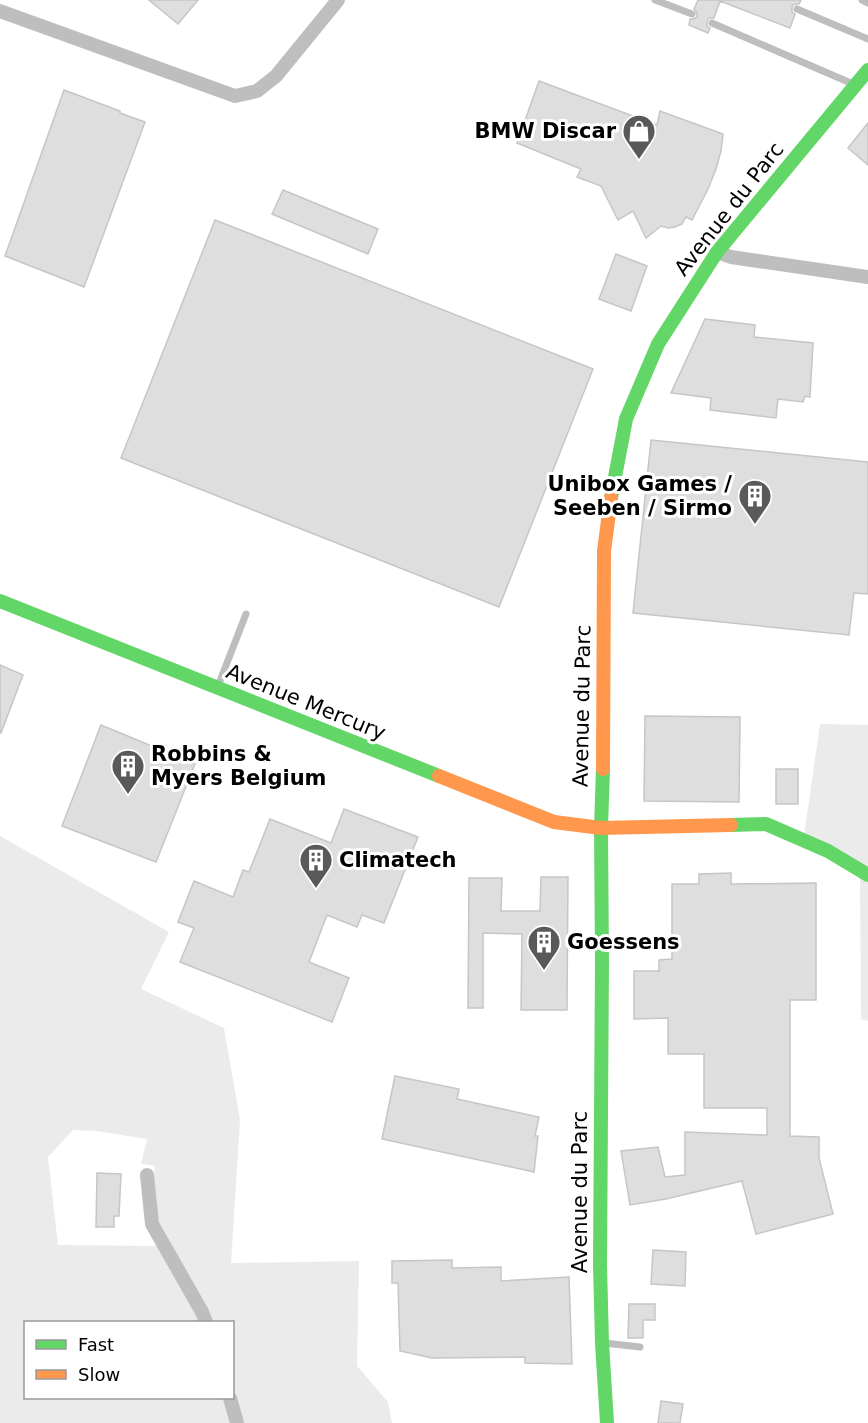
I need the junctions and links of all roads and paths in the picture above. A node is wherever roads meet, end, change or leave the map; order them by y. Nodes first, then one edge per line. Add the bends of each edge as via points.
1 (338, 0) edge
2 (655, 0) edge
3 (862, 0) edge
4 (868, 3) edge
5 (797, 9) dead end
6 (0, 11) edge
7 (692, 14) dead end
8 (712, 22) dead end
9 (868, 39) edge
10 (868, 70) edge
11 (856, 85) junction
12 (717, 252) junction
13 (868, 278) edge
14 (0, 601) edge
15 (246, 614) dead end
16 (217, 689) junction
17 (601, 828) junction
18 (868, 875) edge
19 (147, 1175) dead end
20 (205, 1321) edge
21 (602, 1343) junction
22 (640, 1347) dead end
23 (230, 1399) edge
24 (237, 1423) edge
25 (608, 1423) edge

1 - 6 street via 276,76 257,91 235,96
2 - 7 lane
3 - 4 lane
5 - 9 lane
8 - 11 lane
10 - 11 street, Avenue du Parc
11 - 12 street, Avenue du Parc
12 - 13 street
12 - 17 street, Avenue du Parc via 658,344 626,419 604,551
14 - 16 street, Avenue Mercury
15 - 16 lane
16 - 17 street, Avenue Mercury via 554,822
17 - 18 street, Avenue Mercury via 766,824 828,851
17 - 21 street, Avenue du Parc
19 - 20 street via 152,1224
21 - 22 lane
21 - 25 street, Avenue du Parc
23 - 24 street

